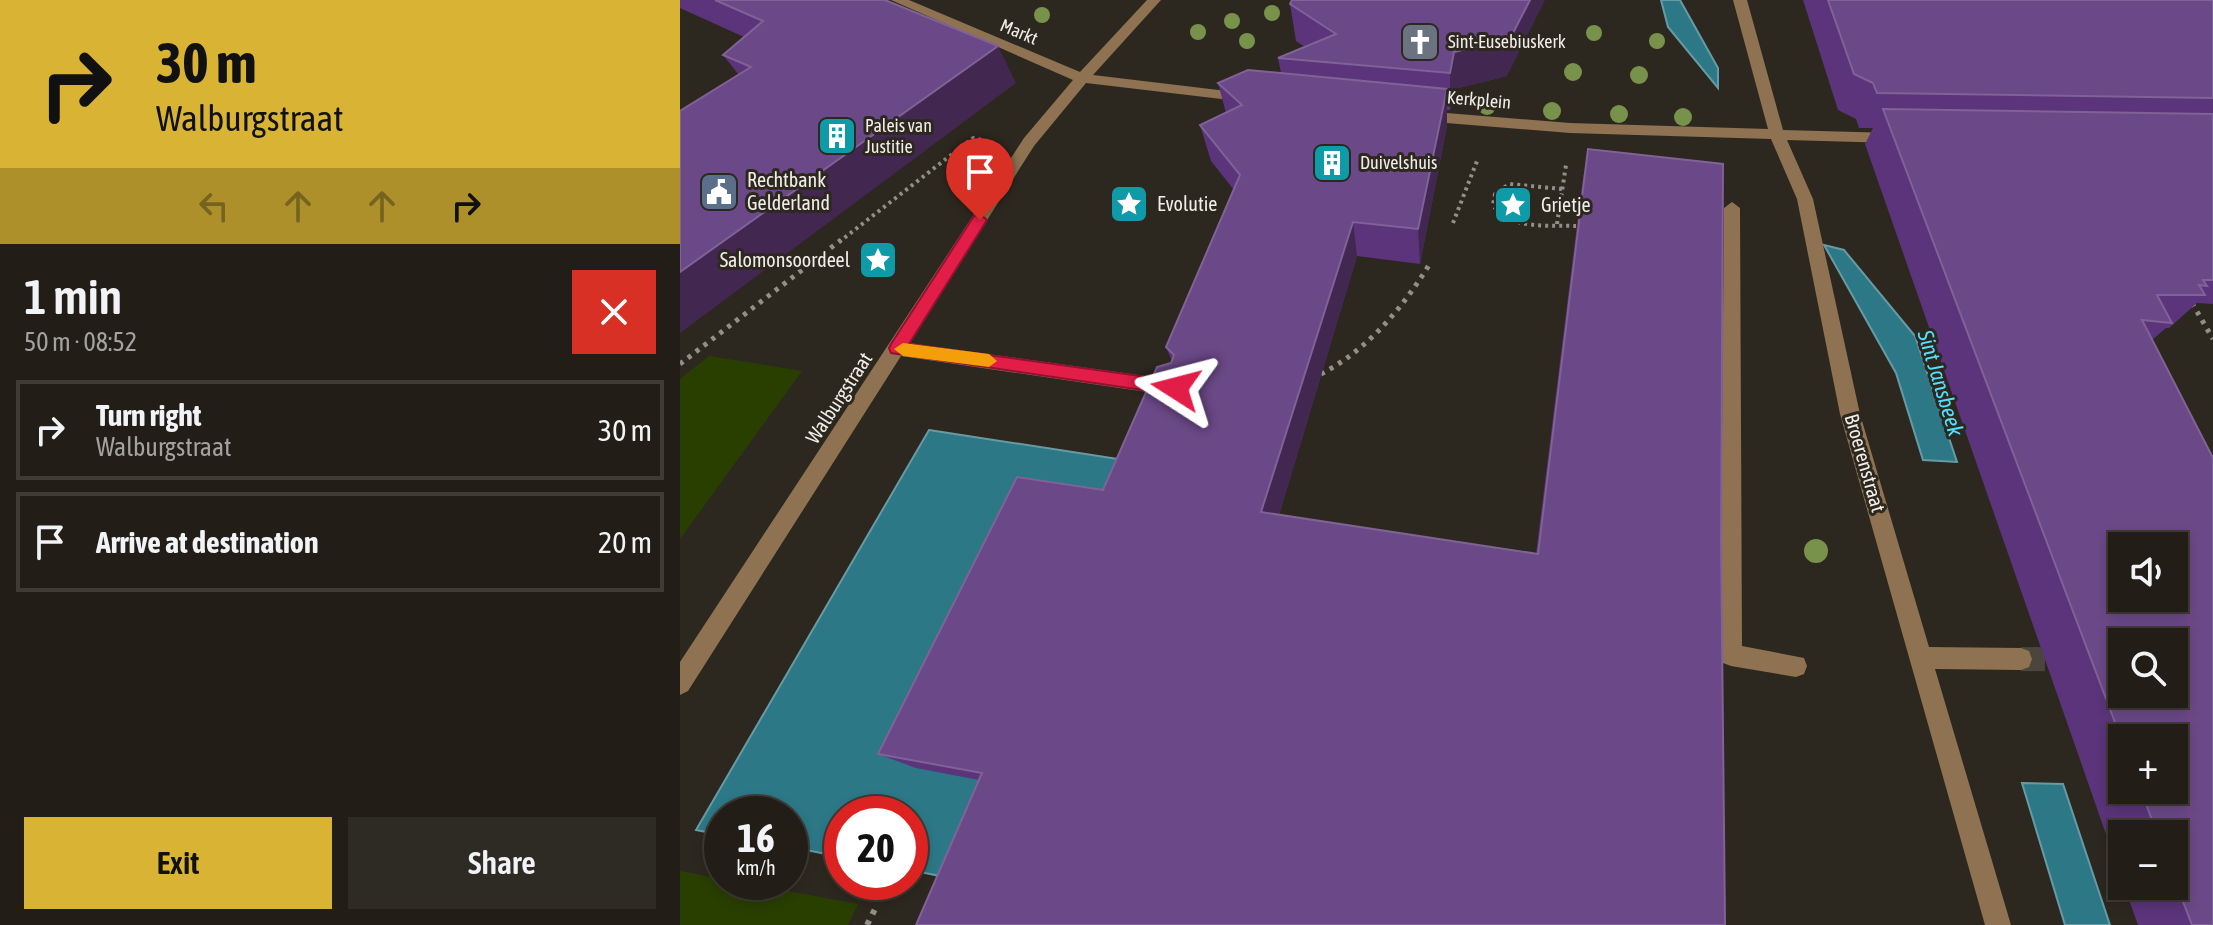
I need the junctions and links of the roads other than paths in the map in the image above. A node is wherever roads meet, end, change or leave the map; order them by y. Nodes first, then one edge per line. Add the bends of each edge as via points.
1 (898, 0) edge
2 (1154, 0) edge
3 (1740, 0) edge
4 (1082, 78) junction
5 (1266, 100) edge
6 (1400, 114) edge
7 (1777, 135) junction
8 (1907, 138) edge
9 (1732, 208) dead end
10 (897, 348) junction
11 (1176, 388) edge
12 (1923, 658) junction
13 (2021, 659) tunnel mouth
14 (1796, 666) dead end
15 (680, 683) edge
16 (1998, 925) edge

1 - 4 street, Markt
2 - 4 street, Walburgstraat
3 - 7 street, Broerenstraat
4 - 5 street
4 - 10 street, Walburgstraat via 1029,142
6 - 7 street, Kerkplein via 1570,128
7 - 8 street, Kerkplein
7 - 12 street, Broerenstraat via 1805,199 1850,414
9 - 14 street via 1731,655
10 - 11 street
10 - 15 street, Walburgstraat
12 - 13 street
12 - 16 street, Broerenstraat

